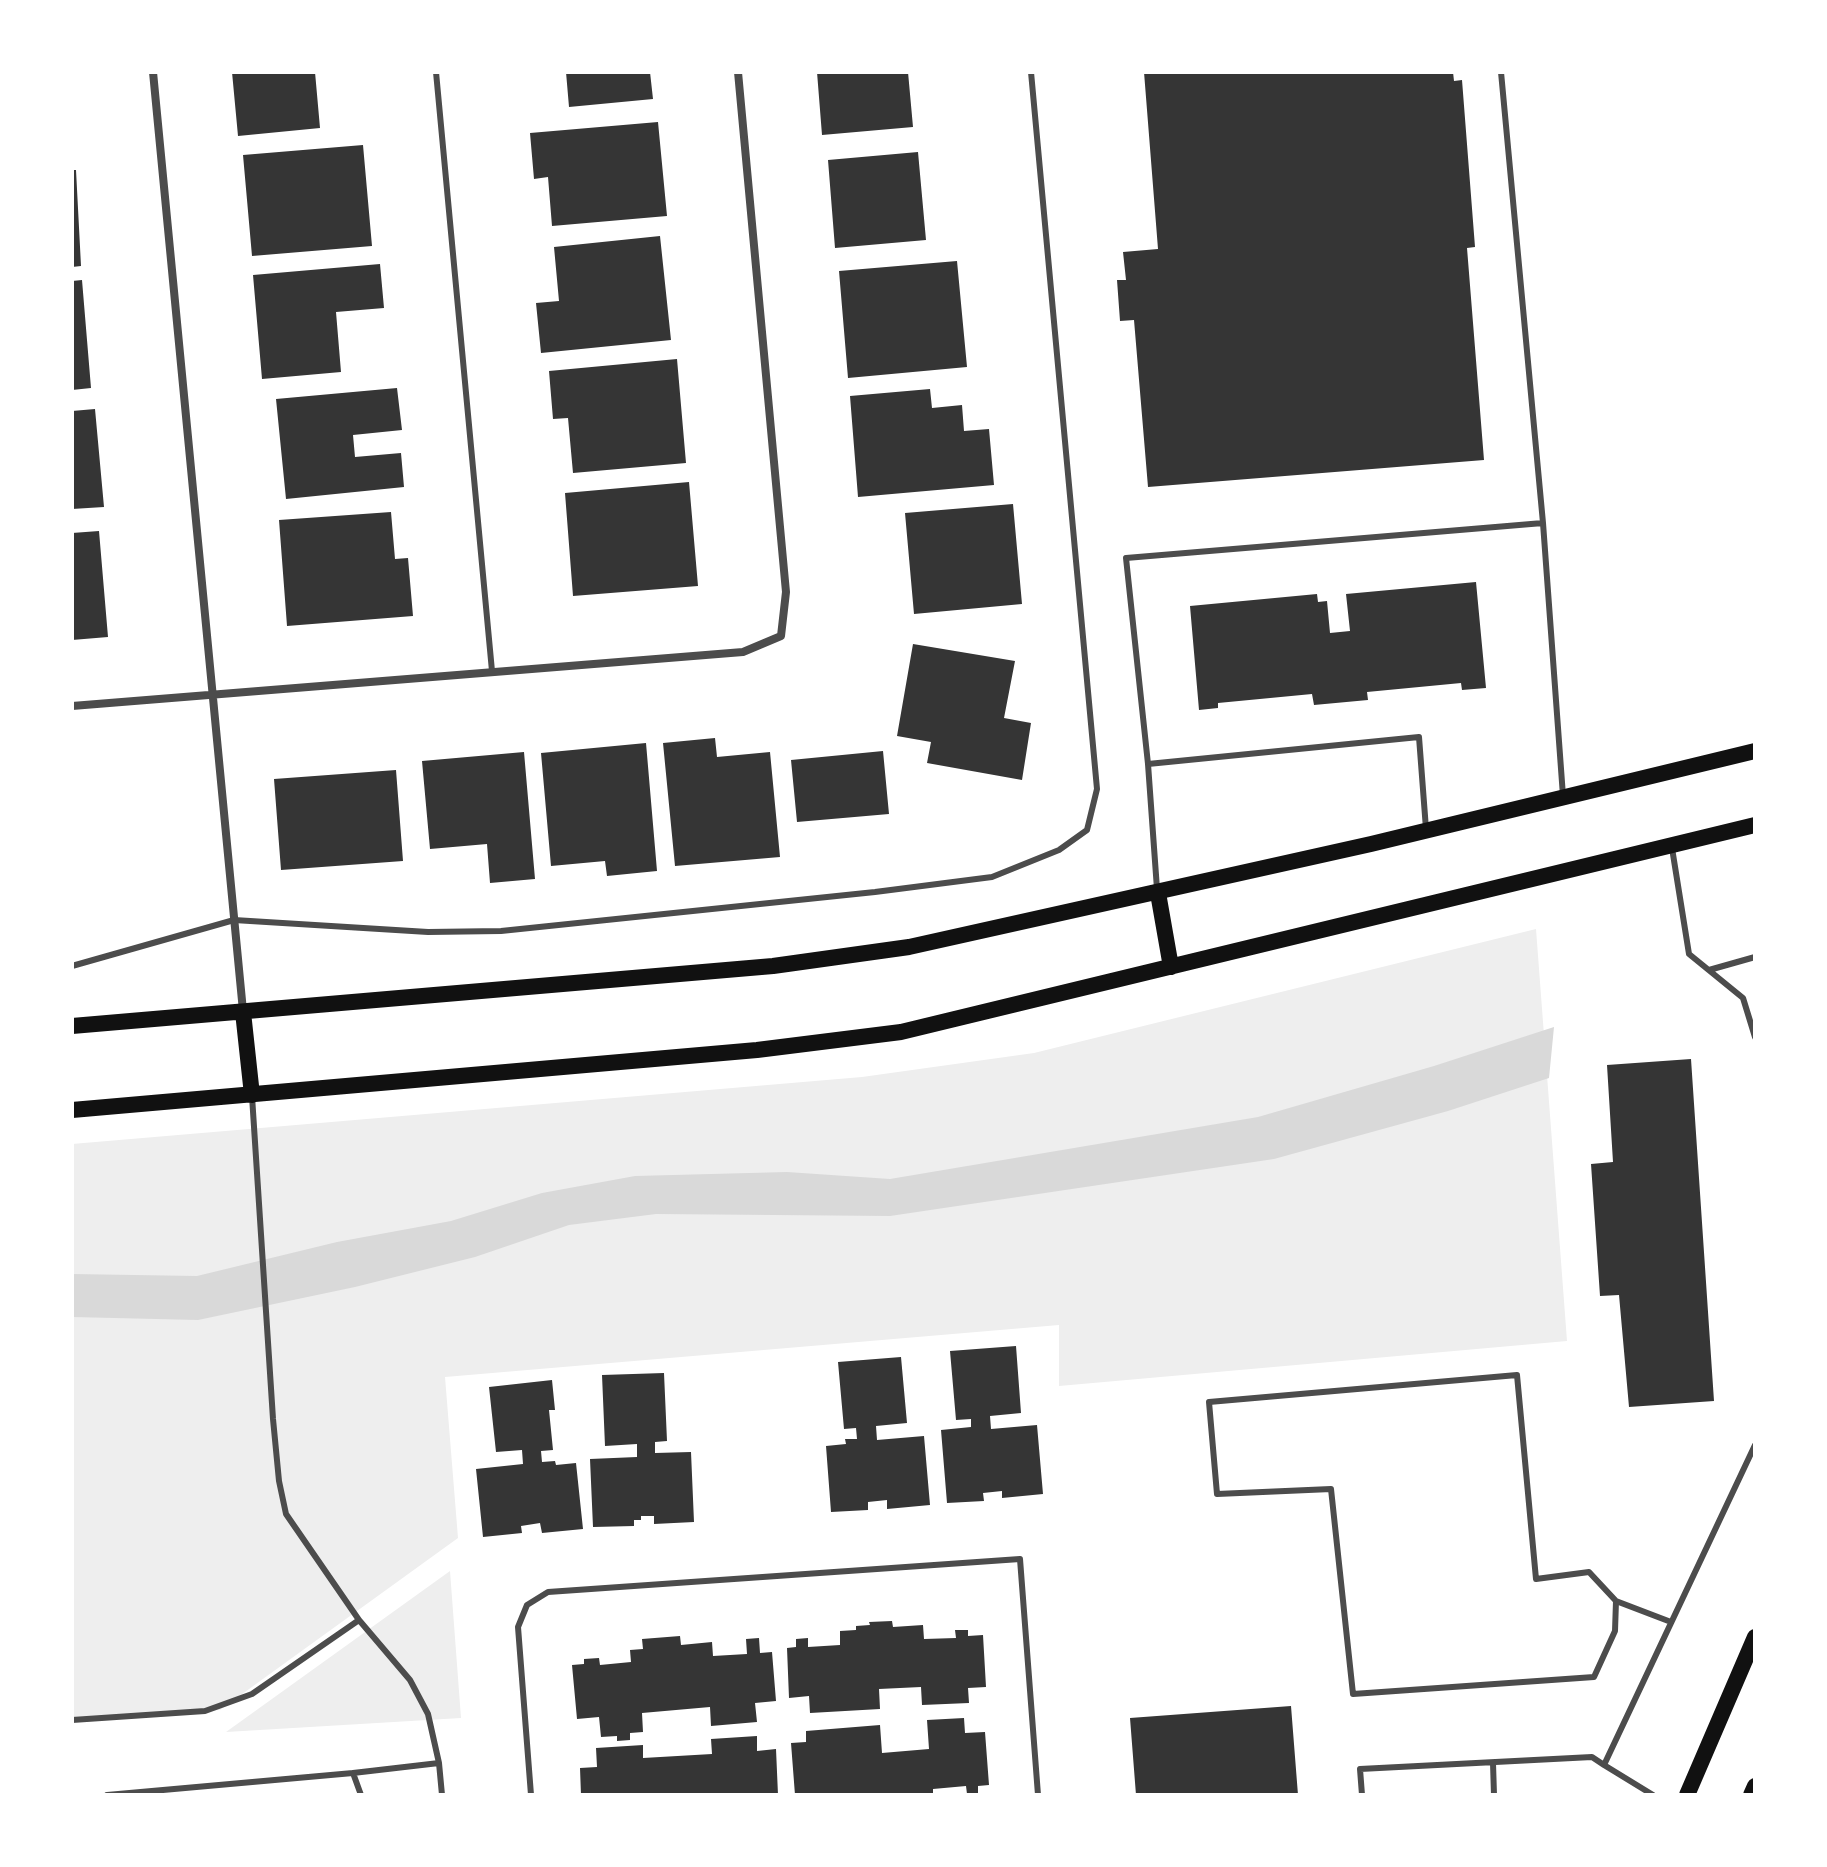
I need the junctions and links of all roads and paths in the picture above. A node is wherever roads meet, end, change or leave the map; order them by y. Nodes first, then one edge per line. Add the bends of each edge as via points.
1 (153, 72) edge
2 (436, 72) edge
3 (738, 72) edge
4 (1031, 72) edge
5 (1501, 72) edge
6 (1543, 523) junction
7 (492, 671) junction
8 (213, 696) junction
9 (72, 706) edge
10 (1755, 751) edge
11 (1148, 764) junction
12 (1563, 796) junction
13 (1755, 825) edge
14 (1426, 832) junction
15 (1671, 845) junction
16 (1158, 893) junction
17 (234, 920) junction
18 (1755, 957) edge
19 (72, 966) edge
20 (1171, 967) junction
21 (1709, 970) junction
22 (243, 1012) junction
23 (72, 1026) edge
24 (1755, 1037) edge
25 (252, 1095) junction
26 (72, 1110) edge
27 (1755, 1445) edge
28 (1616, 1601) junction
29 (359, 1620) junction
30 (1671, 1622) junction
31 (1755, 1637) edge
32 (72, 1720) edge
33 (439, 1763) junction
34 (1493, 1763) junction
35 (1604, 1765) junction
36 (353, 1773) junction
37 (1755, 1786) edge
38 (107, 1795) edge
39 (361, 1795) edge
40 (442, 1795) edge
41 (531, 1795) edge
42 (1038, 1795) edge
43 (1362, 1795) edge
44 (1494, 1795) edge
45 (1653, 1795) edge
46 (1687, 1795) edge
47 (1751, 1795) edge

1 - 8 street
2 - 7 lane
3 - 7 street via 786,592 781,636 743,652
4 - 17 lane via 1097,789 1087,830 1059,850 992,877 875,892 501,931 428,932
5 - 6 lane
6 - 11 lane via 1126,558
6 - 12 lane
7 - 8 street
8 - 9 street
8 - 17 street
10 - 12 main road
11 - 14 lane via 1419,737
11 - 16 lane
12 - 14 main road
13 - 15 main road
14 - 16 main road
15 - 20 main road
15 - 21 lane via 1689,954
16 - 20 main road
16 - 22 main road via 909,947 773,966
17 - 19 lane
17 - 22 street
18 - 21 lane
20 - 25 main road via 901,1032 757,1050
21 - 24 lane via 1743,998
22 - 23 main road
22 - 25 main road
25 - 26 main road
25 - 29 lane via 279,1481 286,1514
27 - 30 lane
28 - 28 lane via 1615,1631 1594,1677 1353,1694 1331,1489 1217,1494 1209,1402 1517,1375 1536,1579 1589,1572
28 - 30 lane
29 - 32 lane via 252,1694 205,1711
29 - 33 lane via 410,1680 428,1714
30 - 35 lane
31 - 46 main road
33 - 36 lane
33 - 40 lane
34 - 35 lane via 1592,1757
34 - 43 lane via 1360,1769
34 - 44 lane
35 - 45 lane
36 - 38 lane
36 - 39 lane
37 - 47 main road
41 - 42 lane via 518,1627 527,1605 548,1592 1020,1559

